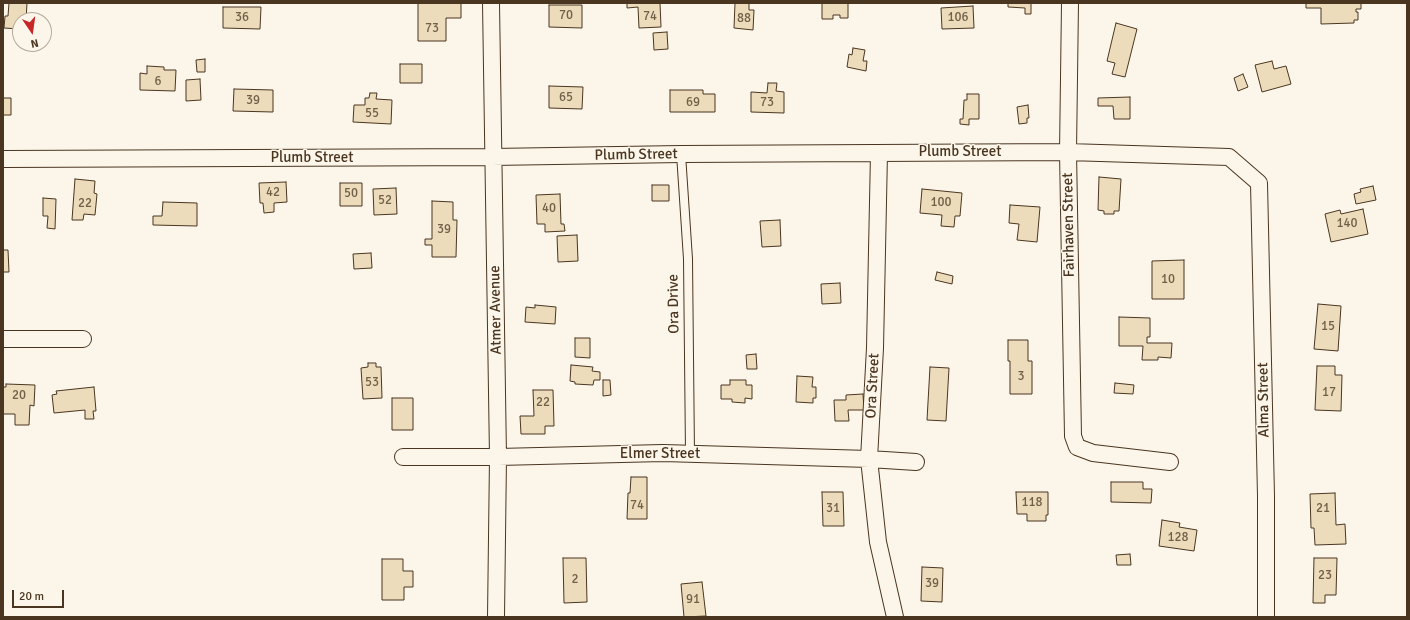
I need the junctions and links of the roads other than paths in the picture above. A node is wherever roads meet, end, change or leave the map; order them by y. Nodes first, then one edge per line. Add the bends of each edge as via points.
1 (491, 3) edge
2 (1070, 3) edge
3 (1068, 152) junction
4 (879, 153) junction
5 (681, 154) junction
6 (492, 157) junction
7 (3, 159) edge
8 (1259, 183) joint
9 (3, 339) edge
10 (83, 339) dead end
11 (690, 454) junction
12 (403, 457) dead end
13 (498, 457) junction
14 (869, 459) junction
15 (916, 462) dead end
16 (1170, 462) dead end
17 (496, 617) edge
18 (895, 617) edge
19 (1266, 617) edge

1 - 6 street, Atmer Avenue
2 - 3 street, Fairhaven Street
3 - 4 street, Plumb Street
3 - 8 street, Plumb Street via 1229,158
3 - 16 street, Fairhaven Street via 1073,436 1077,447 1093,453
4 - 5 street, Plumb Street
4 - 14 street, Ora Street via 875,348
5 - 6 street, Plumb Street
5 - 11 lane, Ora Drive via 688,259
6 - 7 street, Plumb Street
6 - 13 street, Atmer Avenue
8 - 19 street, Alma Street via 1266,490
9 - 10 street
11 - 13 street, Elmer Street
11 - 14 street, Elmer Street
12 - 13 street, Elmer Street
13 - 17 street, Atmer Avenue
14 - 15 street, Elmer Street
14 - 18 street, Ora Street via 878,542

